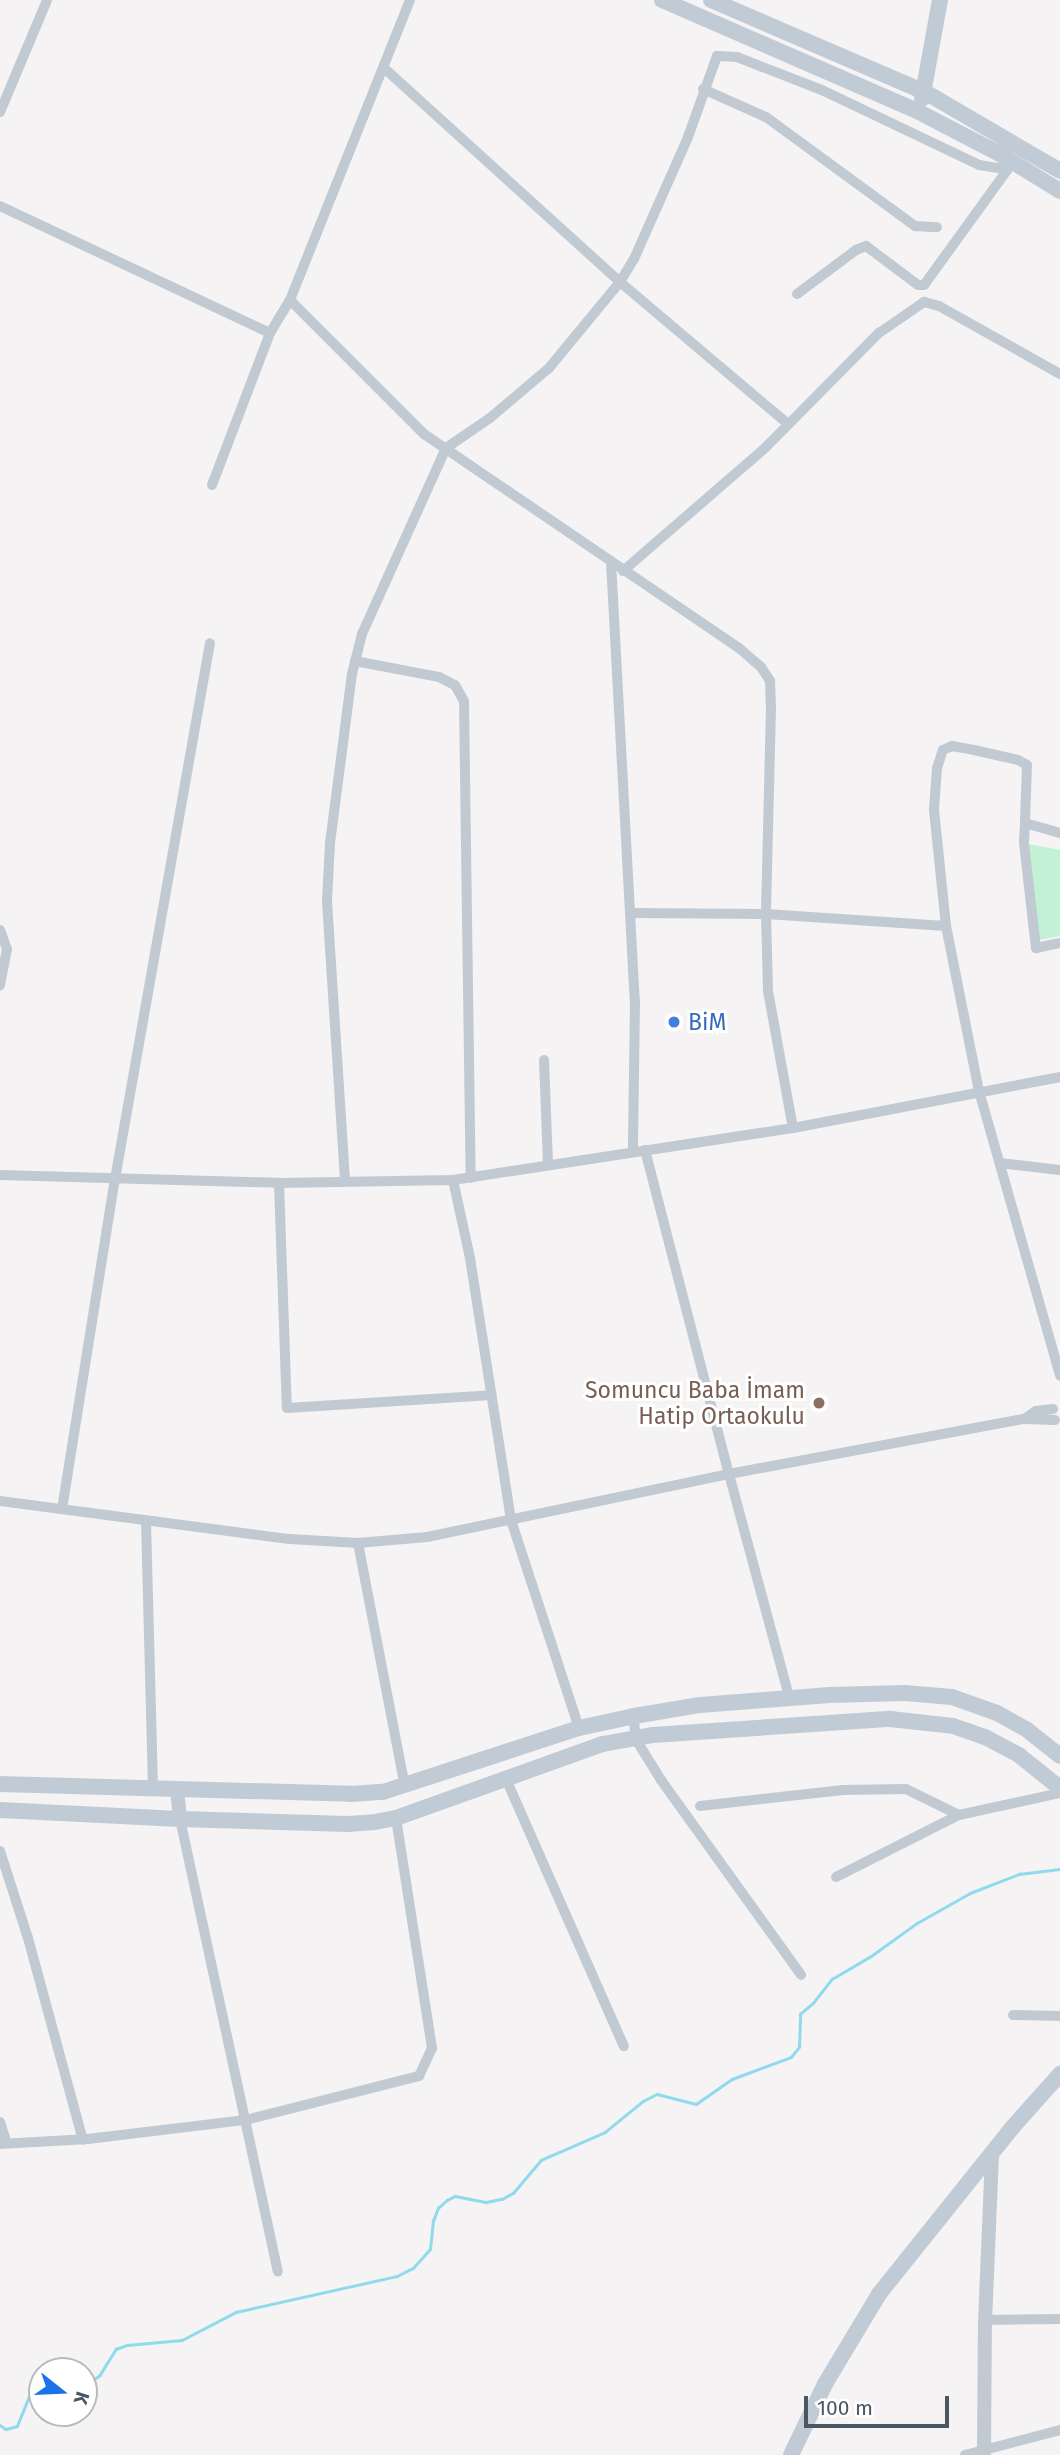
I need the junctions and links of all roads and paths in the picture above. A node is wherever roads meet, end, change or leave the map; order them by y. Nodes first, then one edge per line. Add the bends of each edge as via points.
1 (47, 0) edge
2 (410, 0) edge
3 (662, 0) edge
4 (711, 0) edge
5 (940, 0) edge
6 (384, 68) junction
7 (703, 89) junction
8 (925, 92) junction
9 (917, 111) junction
10 (0, 112) edge
11 (1012, 162) junction
12 (1060, 171) edge
13 (1060, 191) edge
14 (0, 206) edge
15 (937, 227) dead end
16 (620, 282) junction
17 (797, 294) dead end
18 (290, 300) junction
19 (270, 333) junction
20 (1060, 374) edge
21 (787, 424) junction
22 (446, 448) junction
23 (212, 485) dead end
24 (611, 562) junction
25 (623, 571) junction
26 (209, 643) dead end
27 (355, 662) junction
28 (1025, 823) junction
29 (1060, 833) edge
30 (631, 913) junction
31 (766, 914) junction
32 (946, 926) junction
33 (0, 930) edge
34 (1060, 943) edge
35 (0, 985) edge
36 (544, 1060) dead end
37 (1060, 1077) edge
38 (979, 1091) junction
39 (793, 1128) junction
40 (646, 1150) junction
41 (633, 1151) junction
42 (548, 1163) junction
43 (1000, 1163) junction
44 (1060, 1170) edge
45 (0, 1175) edge
46 (471, 1178) junction
47 (116, 1179) junction
48 (453, 1180) junction
49 (345, 1181) junction
50 (279, 1183) junction
51 (1060, 1376) edge
52 (492, 1395) junction
53 (1057, 1414) edge
54 (729, 1474) junction
55 (0, 1500) edge
56 (62, 1509) junction
57 (511, 1520) junction
58 (146, 1521) junction
59 (358, 1543) junction
60 (789, 1697) junction
61 (634, 1716) junction
62 (579, 1728) junction
63 (635, 1738) junction
64 (1059, 1752) edge
65 (506, 1779) junction
66 (0, 1784) edge
67 (405, 1786) junction
68 (1060, 1788) edge
69 (153, 1789) junction
70 (177, 1790) junction
71 (1060, 1793) edge
72 (700, 1806) dead end
73 (0, 1810) edge
74 (959, 1815) junction
75 (396, 1818) junction
76 (180, 1819) junction
77 (0, 1851) edge
78 (836, 1877) dead end
79 (801, 1975) dead end
80 (1013, 2015) dead end
81 (1060, 2016) edge
82 (624, 2046) dead end
83 (1060, 2074) edge
84 (246, 2120) junction
85 (0, 2122) edge
86 (83, 2140) junction
87 (3, 2143) edge
88 (992, 2155) junction
89 (278, 2271) dead end
90 (1060, 2319) edge
91 (985, 2320) junction
92 (1060, 2430) edge
93 (984, 2452) edge
94 (791, 2455) edge
95 (965, 2455) edge

1 - 10 street
2 - 6 street
3 - 9 main road
4 - 8 main road
5 - 8 main road
6 - 16 street
6 - 18 street
7 - 11 street via 717,55 727,54 824,91 979,165 999,168
7 - 15 street via 766,117 915,226
7 - 16 street via 688,137
8 - 9 main road
8 - 12 main road
9 - 11 main road
11 - 13 main road
11 - 17 street via 924,285 866,246
14 - 19 street
16 - 21 street
16 - 22 street via 550,368
18 - 19 street
18 - 22 street via 405,417
19 - 23 street
20 - 21 street via 924,302 879,333
21 - 25 street
22 - 24 street
22 - 27 street via 362,634
24 - 25 street
24 - 30 street
25 - 31 street via 739,648 771,681
26 - 47 street
27 - 46 street via 439,677 455,685 464,701
27 - 49 street via 330,843 327,901
28 - 29 street
28 - 32 street via 1027,765 952,746 943,750 934,808
28 - 34 street via 1036,948
30 - 31 street
30 - 41 street
31 - 32 street
31 - 39 street via 768,990
32 - 38 street
33 - 35 street via 7,949
36 - 42 street
37 - 38 street
38 - 39 street
38 - 43 street
39 - 40 street
40 - 41 street
40 - 54 street
41 - 42 street
42 - 46 street
43 - 44 street
43 - 51 street
45 - 47 street
46 - 48 street
47 - 50 street
47 - 56 street
48 - 49 street
48 - 52 street
49 - 50 street
50 - 52 street via 286,1408
52 - 57 street
53 - 54 street via 1036,1412 1024,1419
54 - 57 street
54 - 60 street
55 - 56 street
56 - 58 street
57 - 59 street via 427,1537
57 - 62 street
58 - 59 street
58 - 69 street
59 - 67 street
60 - 61 main road
60 - 64 main road via 905,1693 952,1697 997,1713
61 - 62 main road
61 - 63 street
62 - 67 main road
63 - 65 main road via 603,1744
63 - 68 main road via 890,1718 921,1720 953,1726 1004,1746
63 - 79 street
65 - 75 main road
65 - 82 street
66 - 69 main road
67 - 70 main road via 351,1794
69 - 70 main road
70 - 76 street
71 - 74 street
72 - 74 street via 843,1790 906,1789
73 - 76 main road
74 - 78 street
75 - 76 main road via 348,1824
75 - 84 street via 432,2048 419,2076
76 - 84 street
77 - 86 street
80 - 81 street
83 - 88 main road
84 - 86 street
84 - 89 street
85 - 87 street
86 - 87 street
88 - 91 street
88 - 94 main road via 861,2320
90 - 91 street
91 - 93 street
92 - 93 street
93 - 95 street

